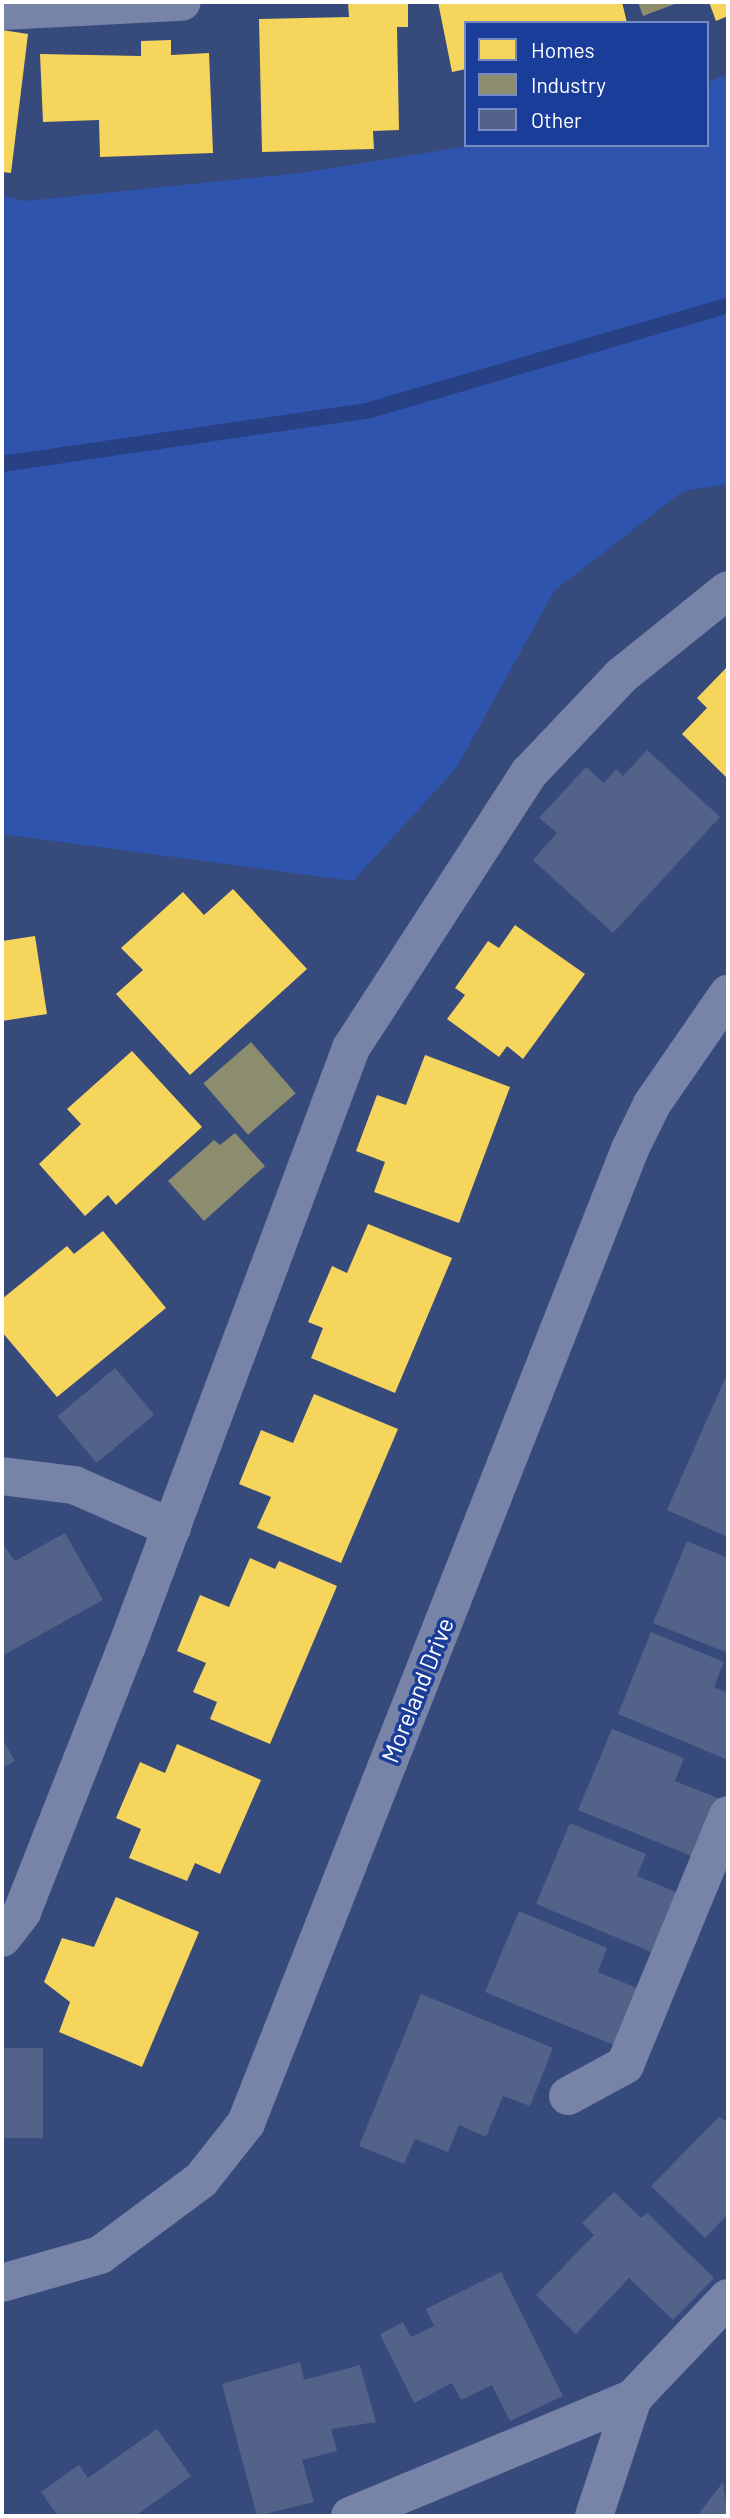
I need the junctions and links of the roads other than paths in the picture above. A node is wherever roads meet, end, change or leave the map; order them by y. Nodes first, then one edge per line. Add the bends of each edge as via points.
1 (182, 2) edge
2 (2, 11) edge
3 (728, 590) edge
4 (728, 994) edge
5 (2, 1476) edge
6 (172, 1528) junction
7 (728, 1815) edge
8 (2, 1938) edge
9 (568, 2096) dead end
10 (2, 2283) edge
11 (728, 2298) edge
12 (633, 2398) junction
13 (350, 2516) edge
14 (594, 2516) edge

1 - 2 street
3 - 6 street via 621,676 529,773 351,1048
4 - 10 street, Moreland Drive via 652,1104 630,1149 246,2123 201,2180 100,2255
5 - 6 street via 74,1485
6 - 8 street via 22,1912
7 - 9 street via 631,2055 614,2076
11 - 12 street
12 - 13 street
12 - 14 street

